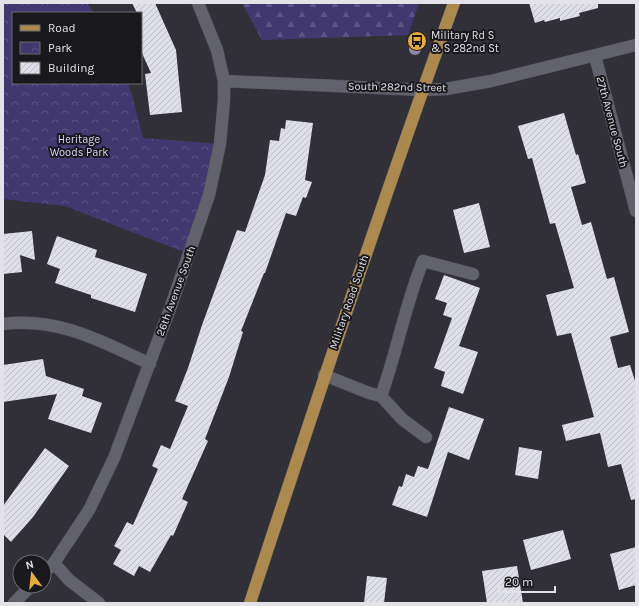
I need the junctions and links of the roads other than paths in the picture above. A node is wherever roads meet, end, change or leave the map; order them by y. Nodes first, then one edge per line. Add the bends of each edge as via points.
1 (198, 3) edge
2 (454, 3) edge
3 (636, 45) edge
4 (595, 56) junction
5 (224, 81) junction
6 (423, 90) junction
7 (636, 211) edge
8 (473, 274) dead end
9 (3, 324) edge
10 (150, 364) junction
11 (324, 375) junction
12 (381, 396) junction
13 (426, 437) dead end
14 (54, 563) joint
15 (23, 594) edge
16 (14, 603) edge
17 (99, 603) edge
18 (250, 603) edge

1 - 5 street, 26th Avenue South via 217,50
2 - 6 main road, Military Road South
3 - 4 street, South 282nd Street
4 - 6 street, South 282nd Street via 491,81 446,89
4 - 7 street, 27th Avenue South
5 - 6 street, South 282nd Street
5 - 10 street, 26th Avenue South via 220,144 209,195
6 - 11 main road, Military Road South
8 - 12 street via 423,261
9 - 10 street via 35,322 56,326 106,343
10 - 14 street, 26th Avenue South via 114,458 89,510
11 - 12 street
11 - 18 main road, Military Road South
12 - 13 street via 402,419
14 - 17 street via 69,580
15 - 16 street

